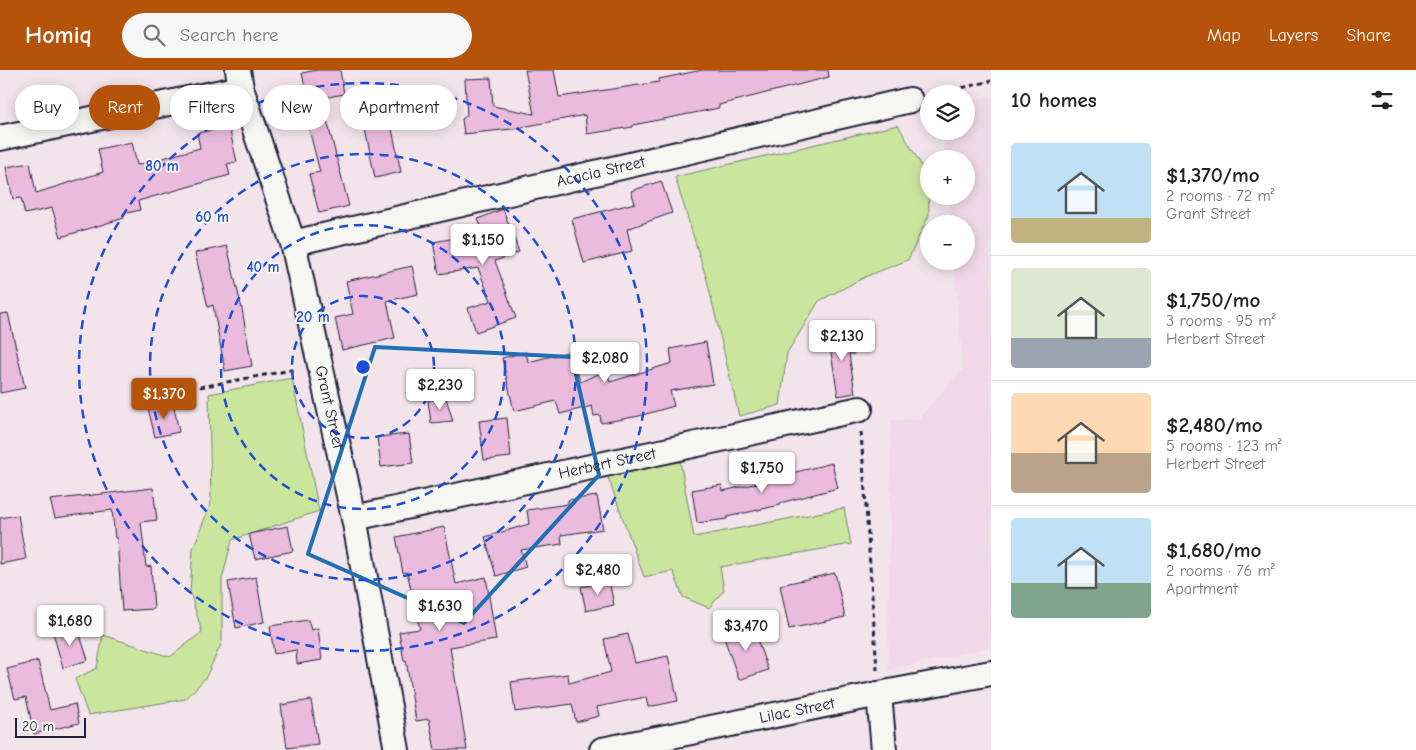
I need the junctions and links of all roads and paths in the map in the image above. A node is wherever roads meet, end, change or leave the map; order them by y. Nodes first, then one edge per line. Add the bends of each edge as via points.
1 (239, 79) edge
2 (991, 81) edge
3 (974, 85) edge
4 (910, 100) dead end
5 (0, 138) edge
6 (293, 243) junction
7 (290, 371) dead end
8 (200, 387) dead end
9 (860, 409) joint
10 (354, 518) junction
11 (991, 673) edge
12 (878, 694) junction
13 (397, 750) edge
14 (602, 750) edge
15 (884, 750) edge

1 - 5 street
1 - 6 street, Grant Street
2 - 3 path
4 - 6 street, Acacia Street
6 - 10 street, Grant Street
7 - 8 path
9 - 10 street, Herbert Street
9 - 12 path
10 - 13 street, Grant Street
11 - 12 street, Lilac Street
12 - 14 street, Lilac Street
12 - 15 street

